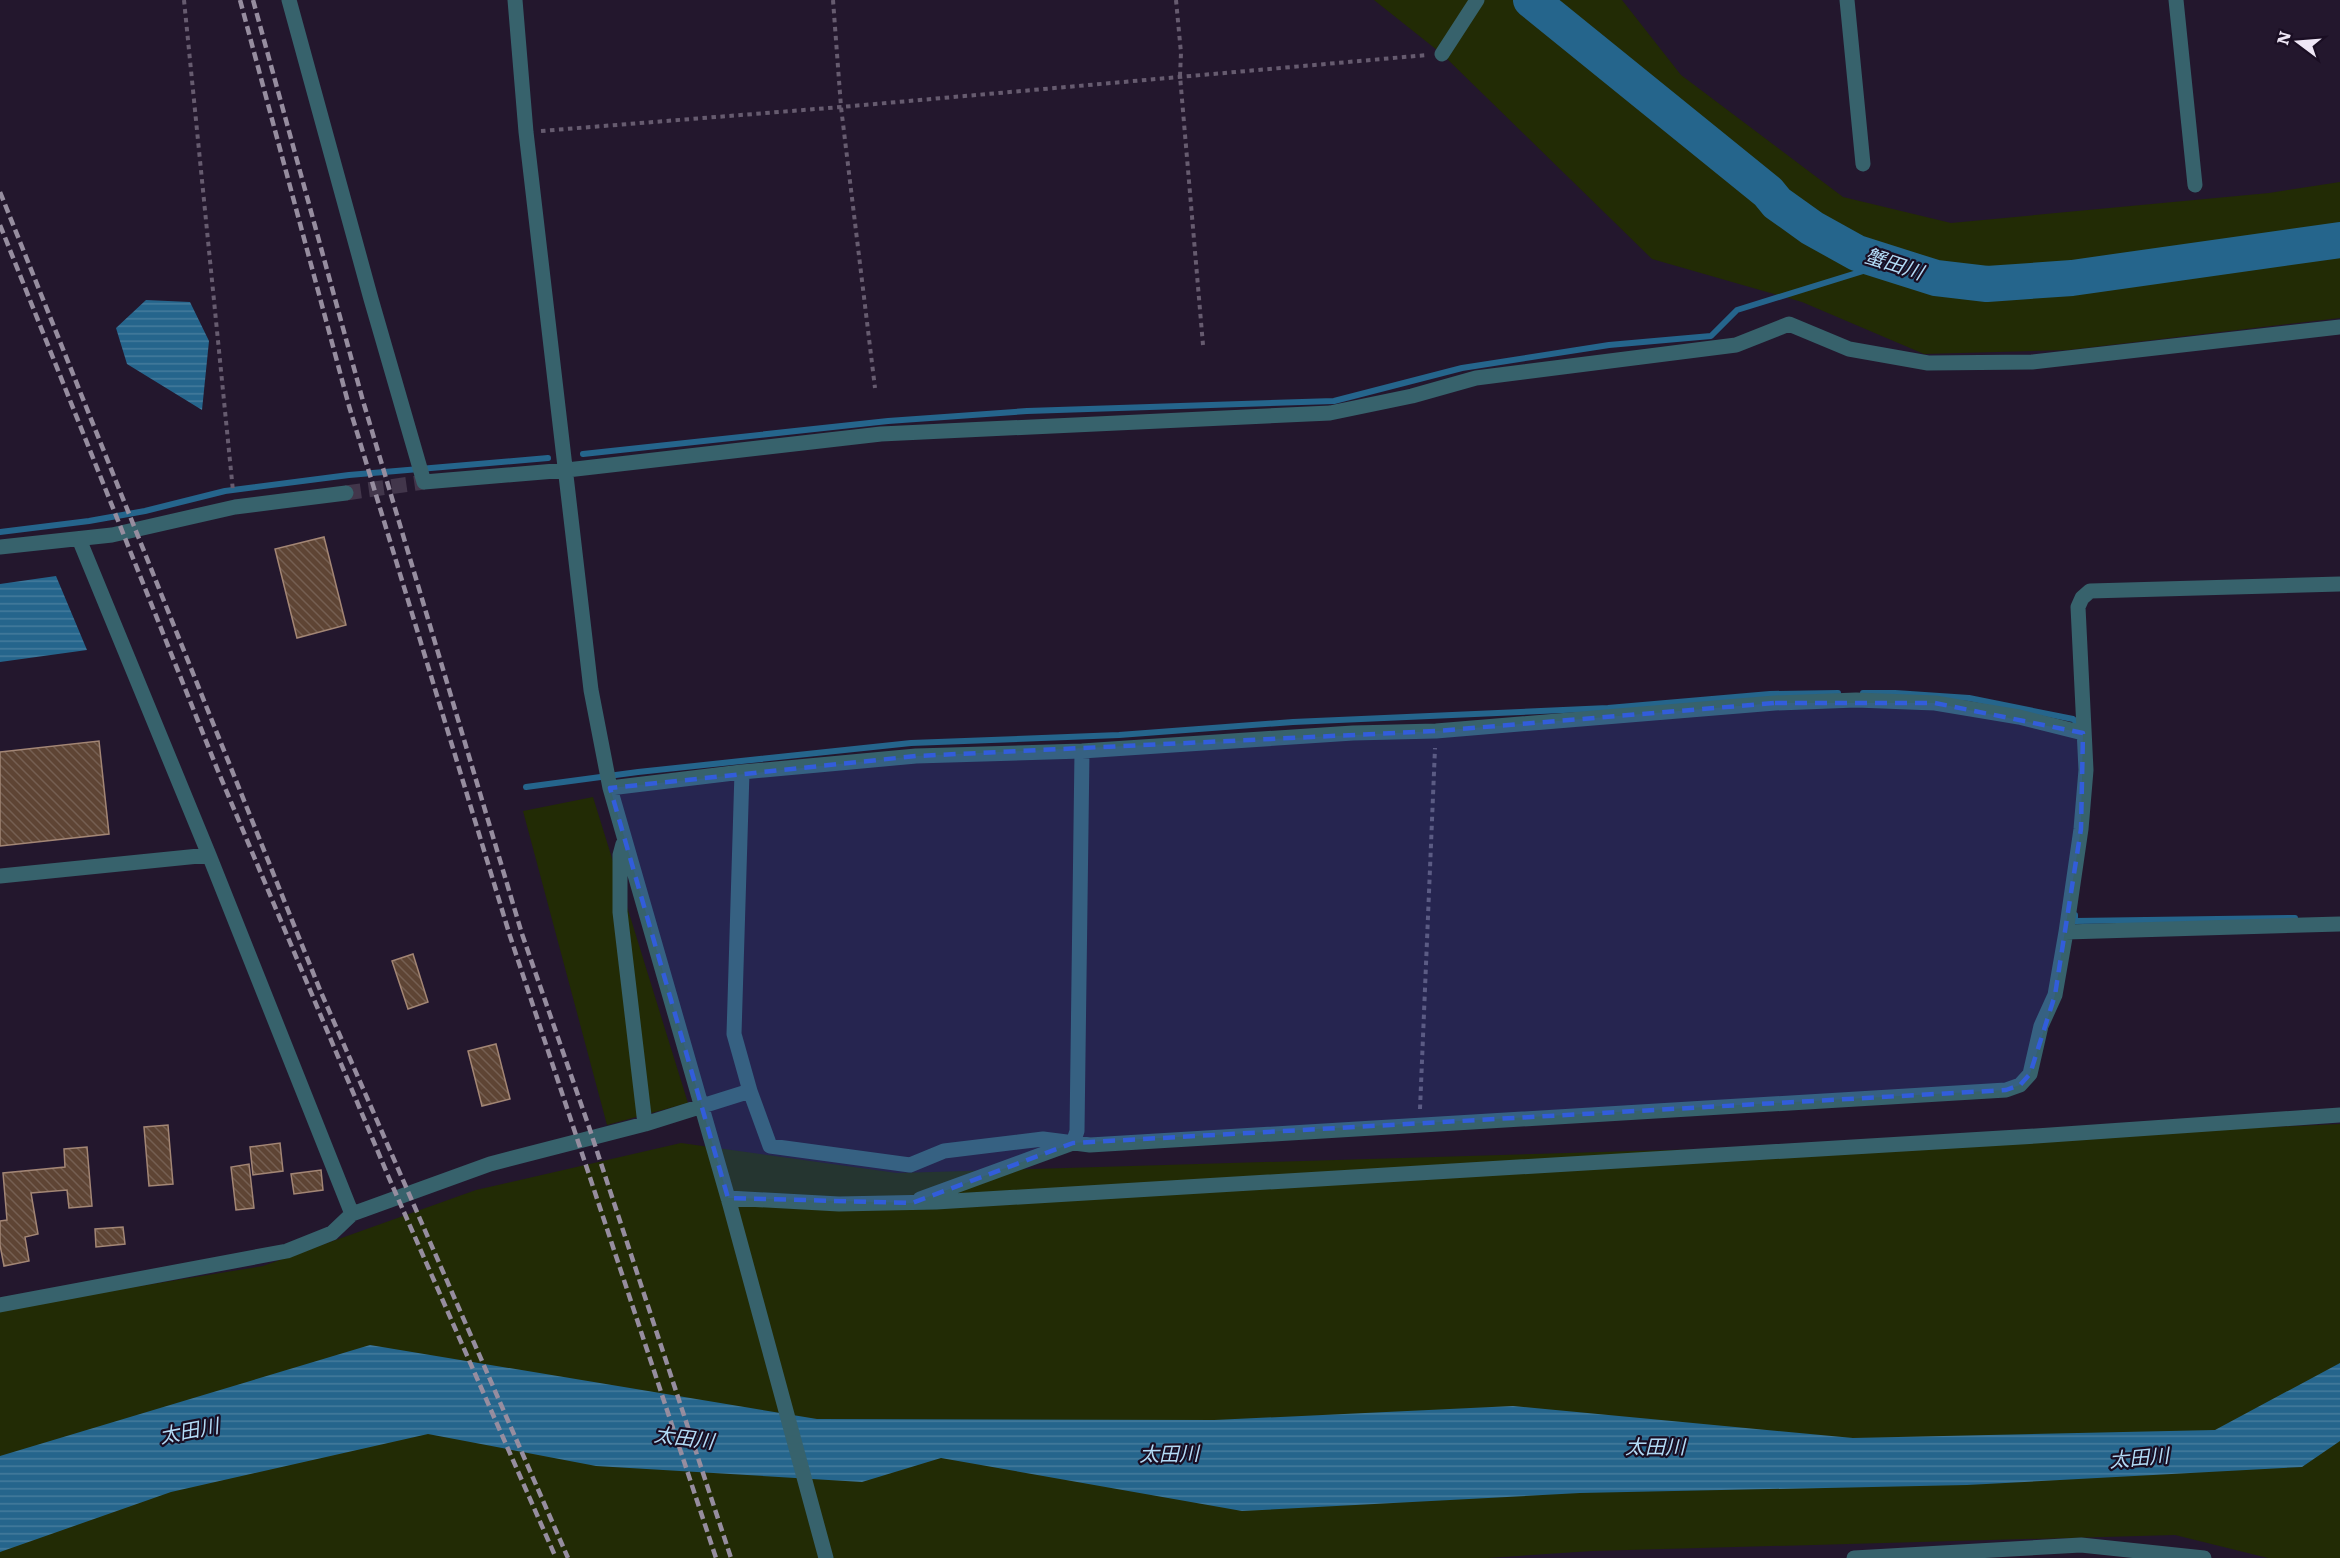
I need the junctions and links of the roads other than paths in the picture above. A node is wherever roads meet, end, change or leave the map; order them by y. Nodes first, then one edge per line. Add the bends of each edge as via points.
1 (289, 0) edge
2 (515, 0) edge
3 (1477, 0) edge
4 (1847, 0) edge
5 (2176, 0) edge
6 (1442, 54) road end
7 (1863, 164) dead end
8 (2195, 185) dead end
9 (2340, 327) edge
10 (567, 470) junction
11 (346, 493) tunnel mouth
12 (79, 539) junction
13 (0, 547) edge
14 (2340, 584) edge
15 (2083, 733) junction
16 (1082, 751) junction
17 (742, 772) junction
18 (610, 788) junction
19 (624, 838) junction
20 (209, 855) junction
21 (0, 876) edge
22 (2340, 924) edge
23 (2066, 932) junction
24 (750, 1091) junction
25 (2340, 1115) edge
26 (645, 1124) junction
27 (1073, 1143) junction
28 (729, 1201) junction
29 (912, 1203) junction
30 (351, 1214) junction
31 (0, 1305) edge
32 (2025, 1553) edge
33 (826, 1558) edge
34 (1854, 1558) edge
35 (2204, 1558) edge

1 - 10 street via 424,482
2 - 10 street via 526,132
3 - 6 street
4 - 7 street
5 - 8 street
9 - 10 street via 2032,362 1928,363 1849,349 1789,324 1736,345 1476,378 1330,413 881,435
10 - 18 street via 591,690
11 - 12 street via 235,507
12 - 13 street
12 - 20 street
14 - 15 street via 2090,591 2078,607
15 - 16 street via 1970,707 1856,700 1774,703 1436,731 1266,737
15 - 23 street via 2086,770
16 - 17 street via 916,756
16 - 27 street via 1077,1131
17 - 18 street
17 - 24 street via 734,1034
18 - 19 street
19 - 26 street via 620,855 620,912
19 - 28 street
20 - 21 street
20 - 30 street
22 - 23 street
23 - 27 street via 2055,995 2041,1026 2030,1074 2020,1085 2006,1090
24 - 26 street
24 - 27 street via 770,1146 910,1165 944,1151 1043,1139
25 - 29 street
26 - 30 street via 490,1164
27 - 29 street
28 - 29 street
28 - 33 street
30 - 31 street via 332,1233 287,1251
32 - 34 street
32 - 35 street via 2081,1545

